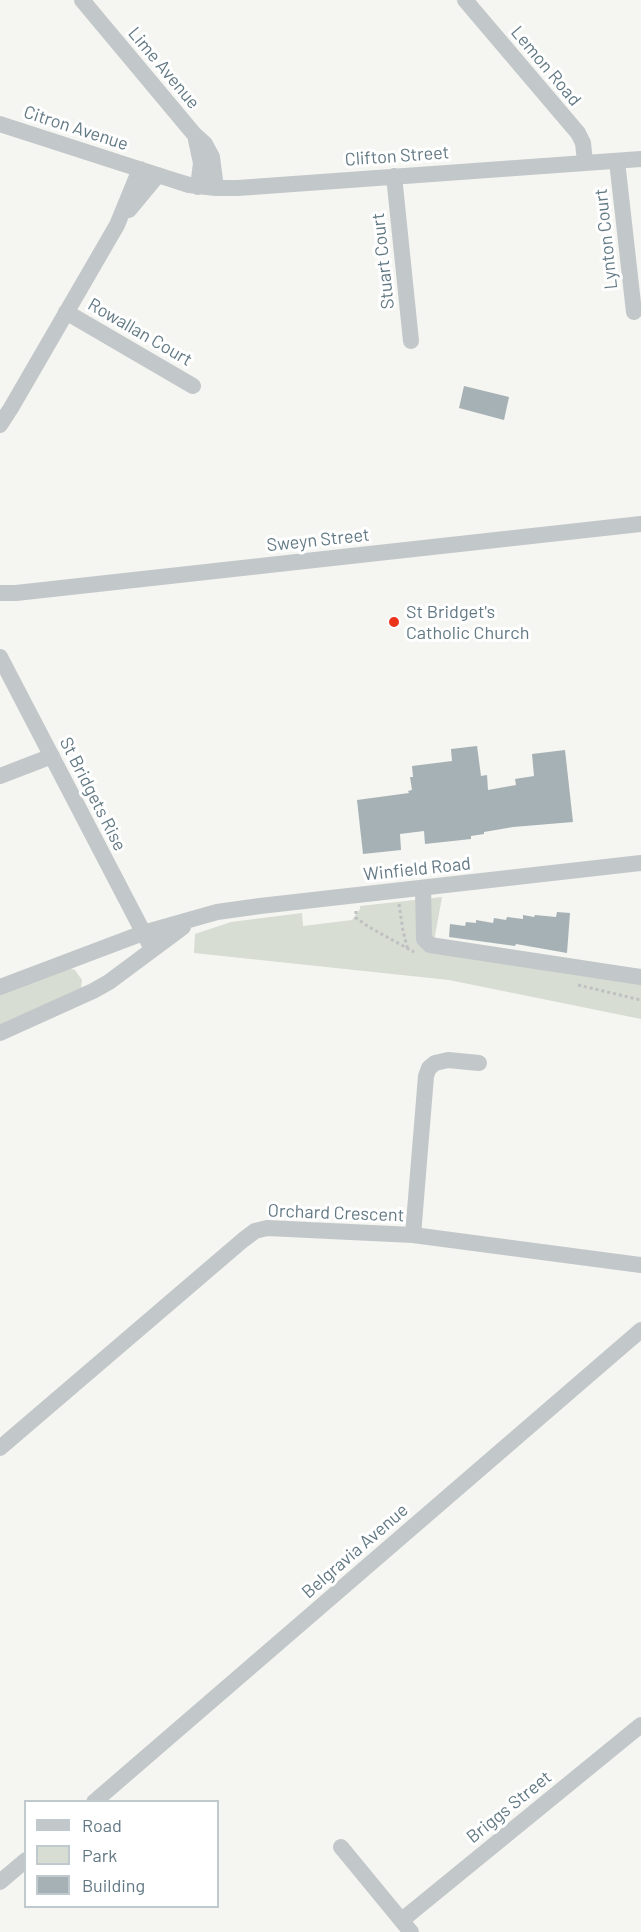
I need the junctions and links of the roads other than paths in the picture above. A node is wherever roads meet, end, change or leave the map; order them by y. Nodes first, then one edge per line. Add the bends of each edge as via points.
1 (82, 0) edge
2 (465, 0) edge
3 (0, 124) edge
4 (194, 134) junction
5 (641, 159) edge
6 (617, 161) junction
7 (585, 162) junction
8 (140, 170) junction
9 (158, 176) junction
10 (394, 176) junction
11 (198, 187) junction
12 (216, 188) junction
13 (117, 225) junction
14 (66, 312) junction
15 (634, 312) dead end
16 (411, 341) dead end
17 (194, 386) dead end
18 (0, 425) edge
19 (641, 524) edge
20 (0, 593) edge
21 (0, 657) edge
22 (52, 756) junction
23 (0, 776) edge
24 (641, 863) edge
25 (423, 888) junction
26 (199, 917) junction
27 (143, 933) junction
28 (152, 949) junction
29 (641, 976) edge
30 (0, 987) edge
31 (0, 1033) edge
32 (479, 1063) dead end
33 (413, 1235) junction
34 (641, 1265) edge
35 (641, 1330) edge
36 (0, 1448) edge
37 (641, 1725) edge
38 (96, 1800) edge
39 (341, 1847) dead end
40 (24, 1862) edge
41 (0, 1882) edge
42 (407, 1926) edge

1 - 4 street, Lime Avenue
2 - 7 street, Lemon Road via 578,134
3 - 8 street, Citron Avenue
4 - 11 street, Lime Avenue via 200,154
4 - 12 street, Lime Avenue via 209,149
5 - 6 street, Clifton Street
6 - 7 street, Clifton Street
6 - 15 street, Lynton Court
7 - 10 street, Clifton Street
8 - 9 street, Clifton Street
8 - 13 street
9 - 11 street, Clifton Street
9 - 13 street
10 - 12 street, Clifton Street
10 - 16 street, Stuart Court
11 - 12 street, Clifton Street
13 - 14 street
14 - 17 street, Rowallan Court
14 - 18 street
19 - 20 street, Sweyn Street
21 - 22 street, St Bridgets Rise
22 - 23 street
22 - 27 street, St Bridgets Rise
24 - 25 street, Winfield Road
25 - 26 street, Winfield Road via 235,909
25 - 29 street via 424,939 430,945
26 - 27 street, Winfield Road
26 - 28 street, Winfield Road
27 - 28 street, St Bridgets Rise
27 - 30 street, Winfield Road
28 - 31 street, Winfield Road via 93,991
32 - 33 street via 448,1060 429,1068
33 - 34 street, Orchard Crescent
33 - 36 street, Orchard Crescent via 267,1227 255,1231
35 - 38 street, Belgravia Avenue
37 - 42 street, Briggs Street
39 - 42 street
40 - 41 street

